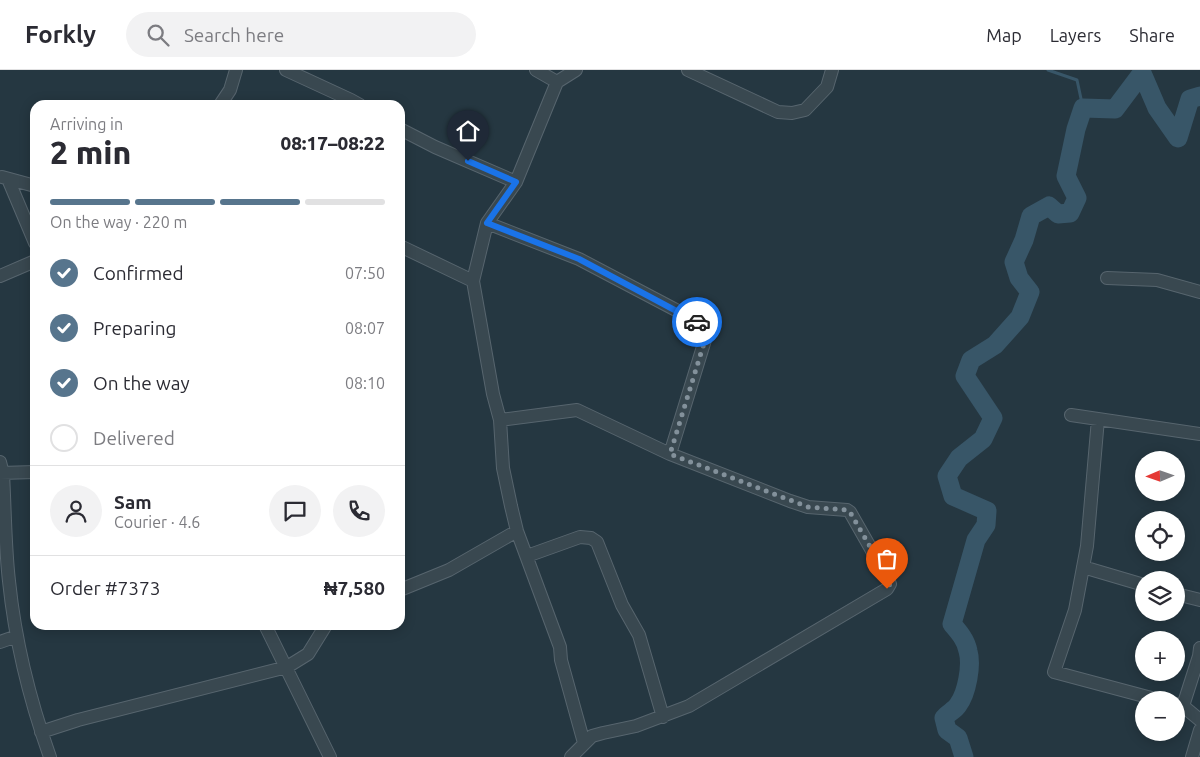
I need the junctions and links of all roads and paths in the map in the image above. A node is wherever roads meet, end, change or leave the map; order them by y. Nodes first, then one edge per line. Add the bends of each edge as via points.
1 (236, 70) edge
2 (286, 70) edge
3 (536, 70) edge
4 (576, 70) edge
5 (688, 70) edge
6 (832, 70) edge
7 (557, 82) junction
8 (223, 100) edge
9 (351, 100) edge
10 (405, 132) edge
11 (4, 178) edge
12 (516, 182) junction
13 (30, 185) edge
14 (487, 223) junction
15 (30, 233) edge
16 (405, 248) edge
17 (30, 263) edge
18 (0, 276) edge
19 (1107, 278) dead end
20 (473, 282) junction
21 (1200, 292) edge
22 (1071, 414) dead end
23 (1098, 419) junction
24 (500, 420) junction
25 (1200, 434) edge
26 (670, 454) junction
27 (1, 470) edge
28 (30, 472) edge
29 (517, 531) junction
30 (527, 556) junction
31 (1083, 568) junction
32 (4, 580) edge
33 (1135, 582) edge
34 (405, 588) edge
35 (1185, 596) edge
36 (1200, 600) edge
37 (268, 630) edge
38 (323, 630) edge
39 (17, 636) junction
40 (0, 642) edge
41 (1200, 648) edge
42 (287, 667) junction
43 (1185, 692) edge
44 (1135, 694) edge
45 (1185, 709) edge
46 (663, 717) junction
47 (1200, 720) edge
48 (1200, 730) edge
49 (41, 732) junction
50 (584, 743) junction
51 (50, 757) edge
52 (330, 757) edge
53 (571, 757) edge
54 (1192, 757) edge

1 - 8 street
2 - 9 street
3 - 7 street
4 - 7 street
5 - 6 street via 778,112 792,113 805,110 827,87
7 - 12 street
10 - 12 street
11 - 13 street
11 - 15 street
12 - 14 street
14 - 20 street
14 - 26 street via 579,259 702,326 705,340
16 - 20 street
17 - 18 street
19 - 21 street via 1158,280
20 - 24 street
22 - 23 street
23 - 25 street
23 - 31 street
24 - 26 street via 577,410
24 - 29 street via 503,468
26 - 46 street via 808,507 847,510 890,584 887,589 689,706
27 - 28 street
27 - 32 street
29 - 30 street
29 - 34 street via 449,570
30 - 46 street via 580,537 597,542 622,605 639,635
30 - 50 street via 560,647
31 - 33 street
31 - 44 street via 1075,610 1054,672
32 - 39 street
35 - 36 street
37 - 42 street
38 - 42 street via 308,654
39 - 40 street
39 - 49 street
41 - 43 street
42 - 49 street
42 - 52 street
45 - 47 street
46 - 50 street via 603,732
48 - 54 street
49 - 51 street
50 - 53 street

